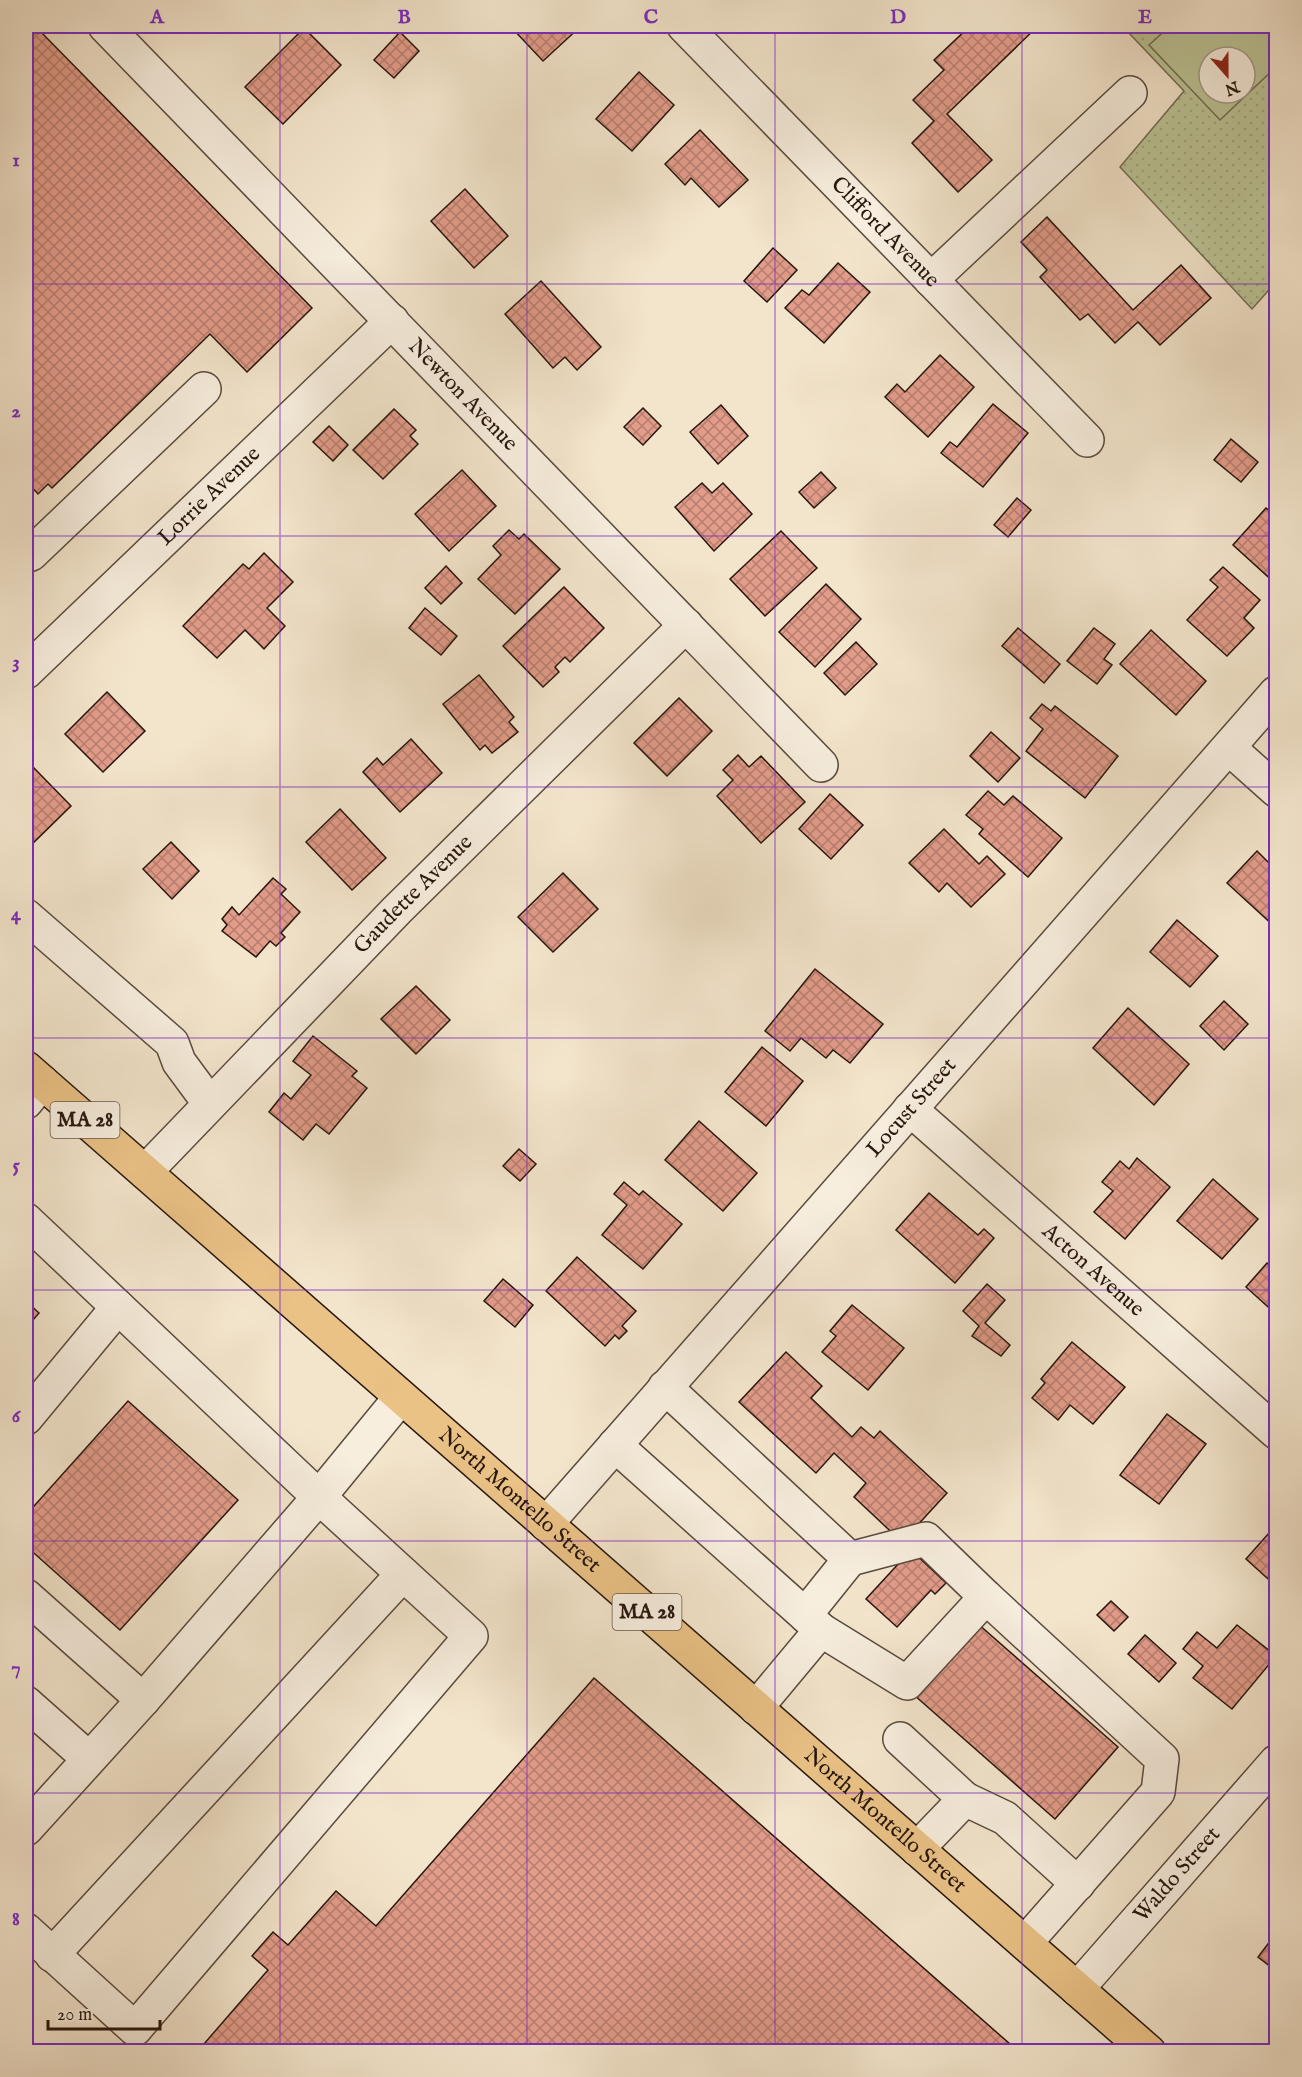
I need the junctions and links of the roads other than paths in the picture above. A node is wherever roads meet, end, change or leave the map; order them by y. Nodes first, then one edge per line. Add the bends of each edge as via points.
1 (105, 26) edge
2 (684, 26) edge
3 (1130, 93) dead end
4 (931, 280) junction
5 (392, 321) junction
6 (204, 389) dead end
7 (1087, 440) dead end
8 (26, 556) edge
9 (686, 625) junction
10 (26, 672) edge
11 (1276, 693) edge
12 (1229, 748) junction
13 (821, 765) dead end
14 (1276, 790) edge
15 (26, 916) edge
16 (31, 1084) edge
17 (210, 1104) junction
18 (910, 1109) junction
19 (145, 1172) junction
20 (26, 1220) edge
21 (118, 1307) junction
22 (665, 1387) junction
23 (401, 1397) junction
24 (26, 1418) edge
25 (1276, 1432) edge
26 (615, 1445) junction
27 (319, 1497) junction
28 (546, 1524) junction
29 (850, 1560) junction
30 (403, 1574) junction
31 (26, 1596) edge
32 (986, 1597) junction
33 (813, 1622) junction
34 (143, 1700) junction
35 (26, 1703) edge
36 (756, 1708) junction
37 (900, 1739) dead end
38 (88, 1758) junction
39 (1276, 1762) edge
40 (964, 1799) junction
41 (26, 1829) edge
42 (917, 1849) junction
43 (1078, 1884) junction
44 (26, 1930) edge
45 (1025, 1944) junction
46 (52, 1955) junction
47 (1077, 1989) junction
48 (1149, 2052) edge

1 - 5 street, Newton Avenue
2 - 4 street, Clifford Avenue
3 - 4 street
4 - 7 street, Clifford Avenue
5 - 9 street, Newton Avenue
5 - 10 street, Lorrie Avenue
6 - 8 street
9 - 13 street, Newton Avenue
9 - 17 street, Gaudette Avenue via 398,910
11 - 12 street, Locust Street
12 - 14 street
12 - 18 street, Locust Street
15 - 17 street via 172,1043 179,1062
16 - 19 main road, North Montello Street / MA 28
17 - 19 street, Gaudette Avenue
18 - 22 street, Locust Street
18 - 25 street, Acton Avenue
19 - 23 main road, North Montello Street / MA 28
20 - 21 street
21 - 24 street
21 - 27 street
22 - 26 street, Locust Street
22 - 29 street
23 - 27 street
23 - 28 main road, North Montello Street / MA 28
26 - 28 street, Locust Street
26 - 33 street
27 - 30 street
27 - 34 street
28 - 36 main road, North Montello Street / MA 28
29 - 32 street via 926,1539
29 - 33 street
30 - 46 street
30 - 46 street via 471,1636 135,2029
31 - 34 street
32 - 33 street via 907,1683
32 - 43 street via 1162,1759 1158,1792
33 - 36 street
34 - 38 street
35 - 38 street
36 - 42 main road, North Montello Street / MA 28
37 - 40 street
38 - 41 street
39 - 47 street, Waldo Street
40 - 42 street
40 - 43 street via 1005,1818
42 - 45 main road, North Montello Street / MA 28
43 - 45 street
44 - 46 street
45 - 47 main road, North Montello Street / MA 28
47 - 48 main road, North Montello Street / MA 28

